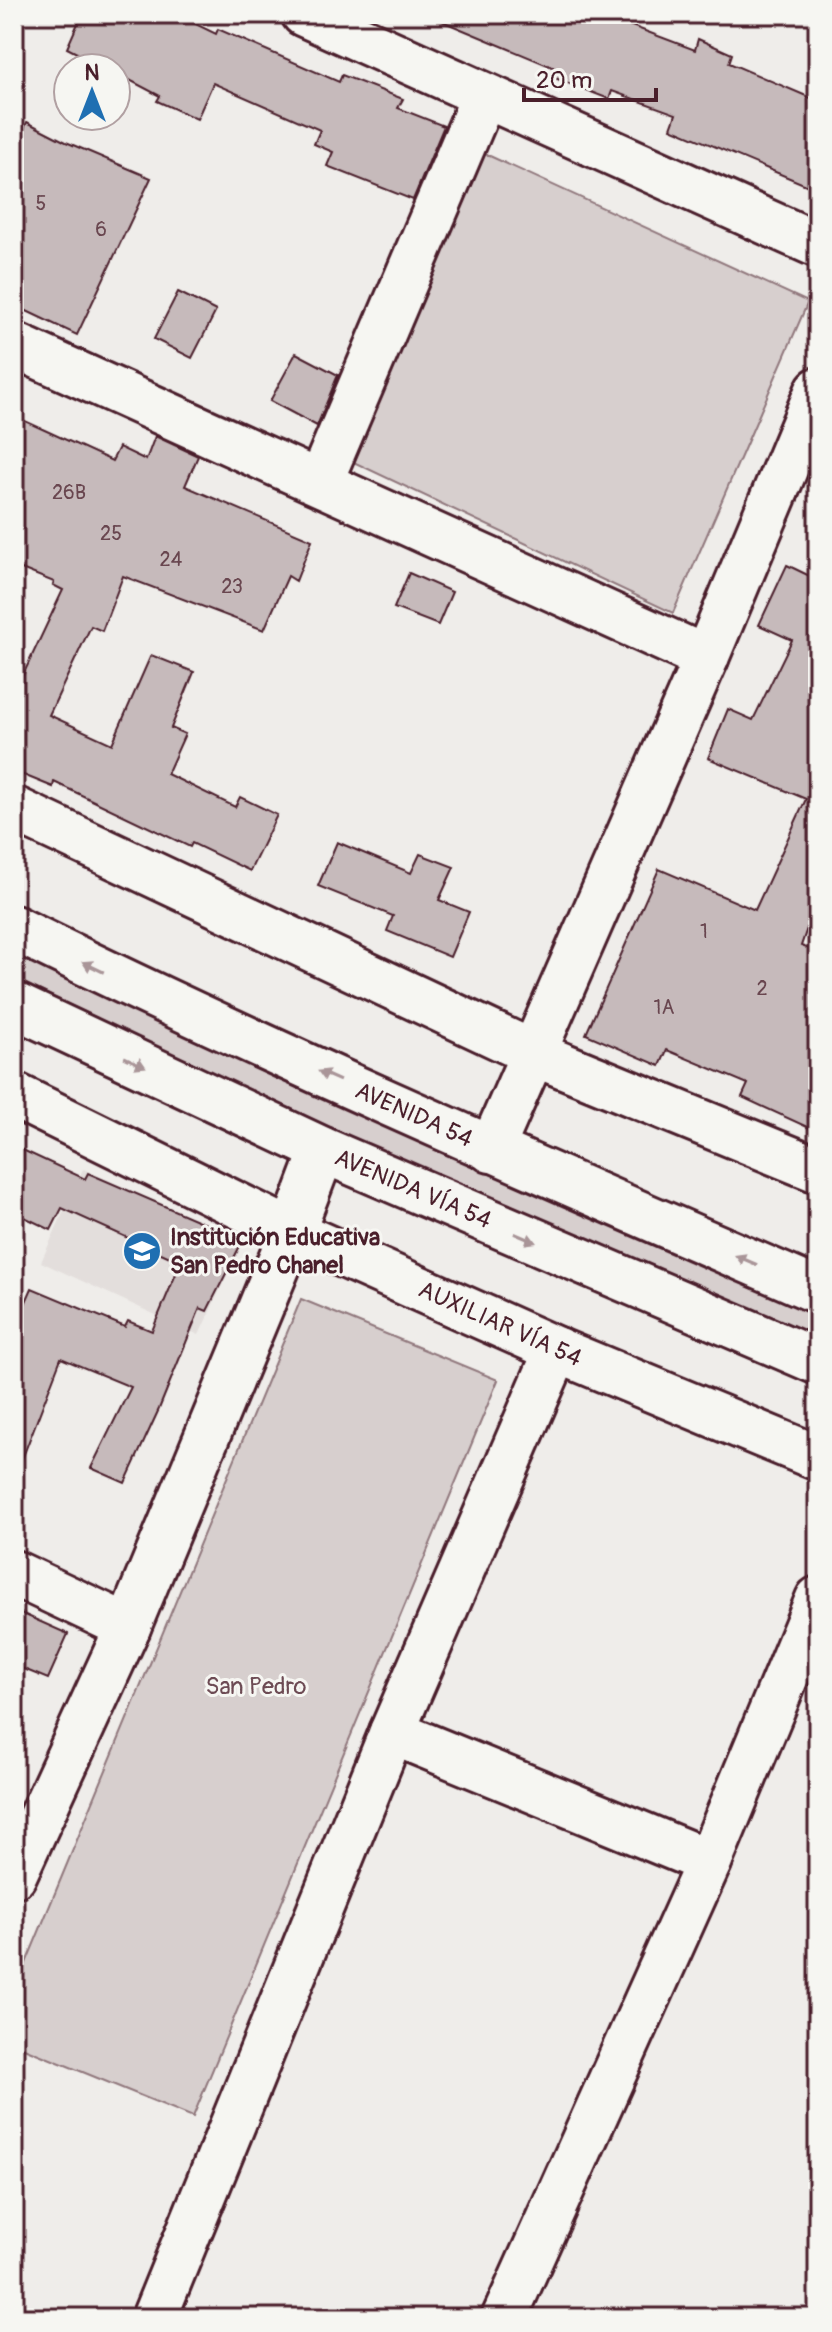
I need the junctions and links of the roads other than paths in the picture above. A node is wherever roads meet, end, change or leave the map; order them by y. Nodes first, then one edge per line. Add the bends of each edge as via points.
1 (304, 14) edge
2 (484, 96) junction
3 (818, 245) edge
4 (14, 345) edge
5 (818, 390) edge
6 (320, 482) junction
7 (706, 658) junction
8 (14, 809) edge
9 (14, 928) edge
10 (14, 1005) edge
11 (535, 1054) junction
12 (14, 1095) edge
13 (323, 1150) junction
14 (491, 1150) junction
15 (818, 1170) edge
16 (292, 1232) junction
17 (818, 1291) edge
18 (557, 1350) junction
19 (818, 1362) edge
20 (818, 1458) edge
21 (14, 1573) edge
22 (818, 1599) edge
23 (128, 1627) junction
24 (392, 1732) junction
25 (709, 1862) junction
26 (14, 1875) edge
27 (154, 2318) edge
28 (504, 2318) edge

1 - 2 street
2 - 3 street
2 - 6 street
4 - 6 street
5 - 7 street
6 - 7 street
7 - 11 street
8 - 11 street
14 -> 9 street, AVENIDA 54
10 -> 13 street, AVENIDA VÍA 54
11 - 14 street
11 - 15 street
12 - 16 street, AUXILIAR VÍA 54
13 - 16 street
13 -> 19 street, AVENIDA VÍA 54
17 -> 14 street, AVENIDA 54
16 - 18 street, AUXILIAR VÍA 54
16 - 23 street
18 - 20 street, AUXILIAR VÍA 54
18 - 24 street
21 - 23 street
22 - 25 street
23 - 26 street
24 - 25 street
24 - 27 street
25 - 28 street

